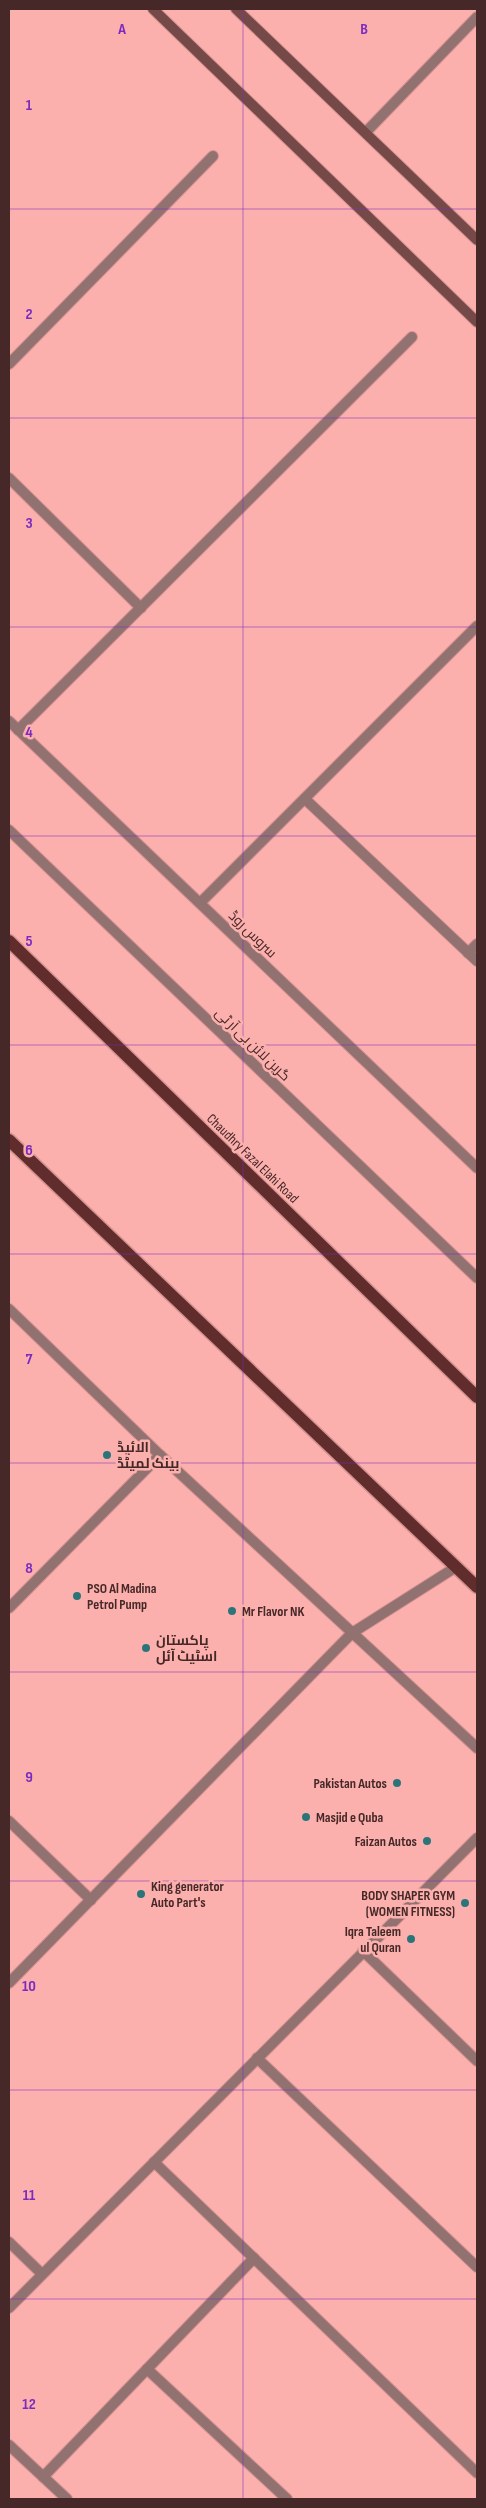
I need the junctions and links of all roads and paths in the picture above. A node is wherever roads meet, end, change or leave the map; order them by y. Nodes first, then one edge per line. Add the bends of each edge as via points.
1 (153, 9) edge
2 (236, 9) edge
3 (477, 17) edge
4 (366, 132) junction
5 (213, 156) dead end
6 (477, 240) edge
7 (477, 322) edge
8 (412, 337) dead end
9 (9, 364) edge
10 (9, 478) edge
11 (141, 608) junction
12 (477, 626) edge
13 (9, 721) edge
14 (18, 730) junction
15 (306, 798) junction
16 (9, 830) edge
17 (200, 903) junction
18 (9, 941) edge
19 (477, 944) edge
20 (468, 953) junction
21 (477, 961) edge
22 (9, 1140) edge
23 (477, 1168) edge
24 (477, 1278) edge
25 (9, 1309) edge
26 (477, 1397) edge
27 (160, 1455) junction
28 (456, 1566) junction
29 (477, 1587) edge
30 (9, 1608) edge
31 (352, 1633) junction
32 (477, 1748) edge
33 (9, 1821) edge
34 (477, 1838) edge
35 (91, 1900) junction
36 (363, 1952) junction
37 (9, 1983) edge
38 (258, 2058) junction
39 (477, 2061) edge
40 (154, 2162) junction
41 (9, 2242) edge
42 (254, 2258) junction
43 (477, 2267) edge
44 (42, 2274) junction
45 (9, 2308) edge
46 (147, 2369) junction
47 (9, 2445) edge
48 (477, 2473) edge
49 (42, 2477) junction
50 (67, 2499) edge
51 (287, 2499) edge

1 - 7 street
2 - 4 street
3 - 4 street
4 - 6 street
5 - 9 street
8 - 11 street
10 - 11 street
11 - 14 street
12 - 15 street
13 - 14 street, سروس روڈ
14 - 17 street, سروس روڈ
15 - 17 street
15 - 20 street
16 - 24 street, گرین لائن بی آر ٹی
17 - 23 street, سروس روڈ
18 - 26 main road, Chaudhry Fazal Elahi Road
19 - 20 street
20 - 21 street
22 - 28 main road
25 - 27 street
27 - 30 street
27 - 31 street
28 - 29 main road
28 - 31 street
31 - 32 street
31 - 35 street
33 - 35 street
34 - 36 street
35 - 37 street
36 - 38 street
36 - 39 street
38 - 40 street
38 - 43 street
40 - 42 street
40 - 44 street
41 - 44 street
42 - 46 street
42 - 48 street
44 - 45 street
46 - 49 street
46 - 51 street
47 - 49 street
49 - 50 street

